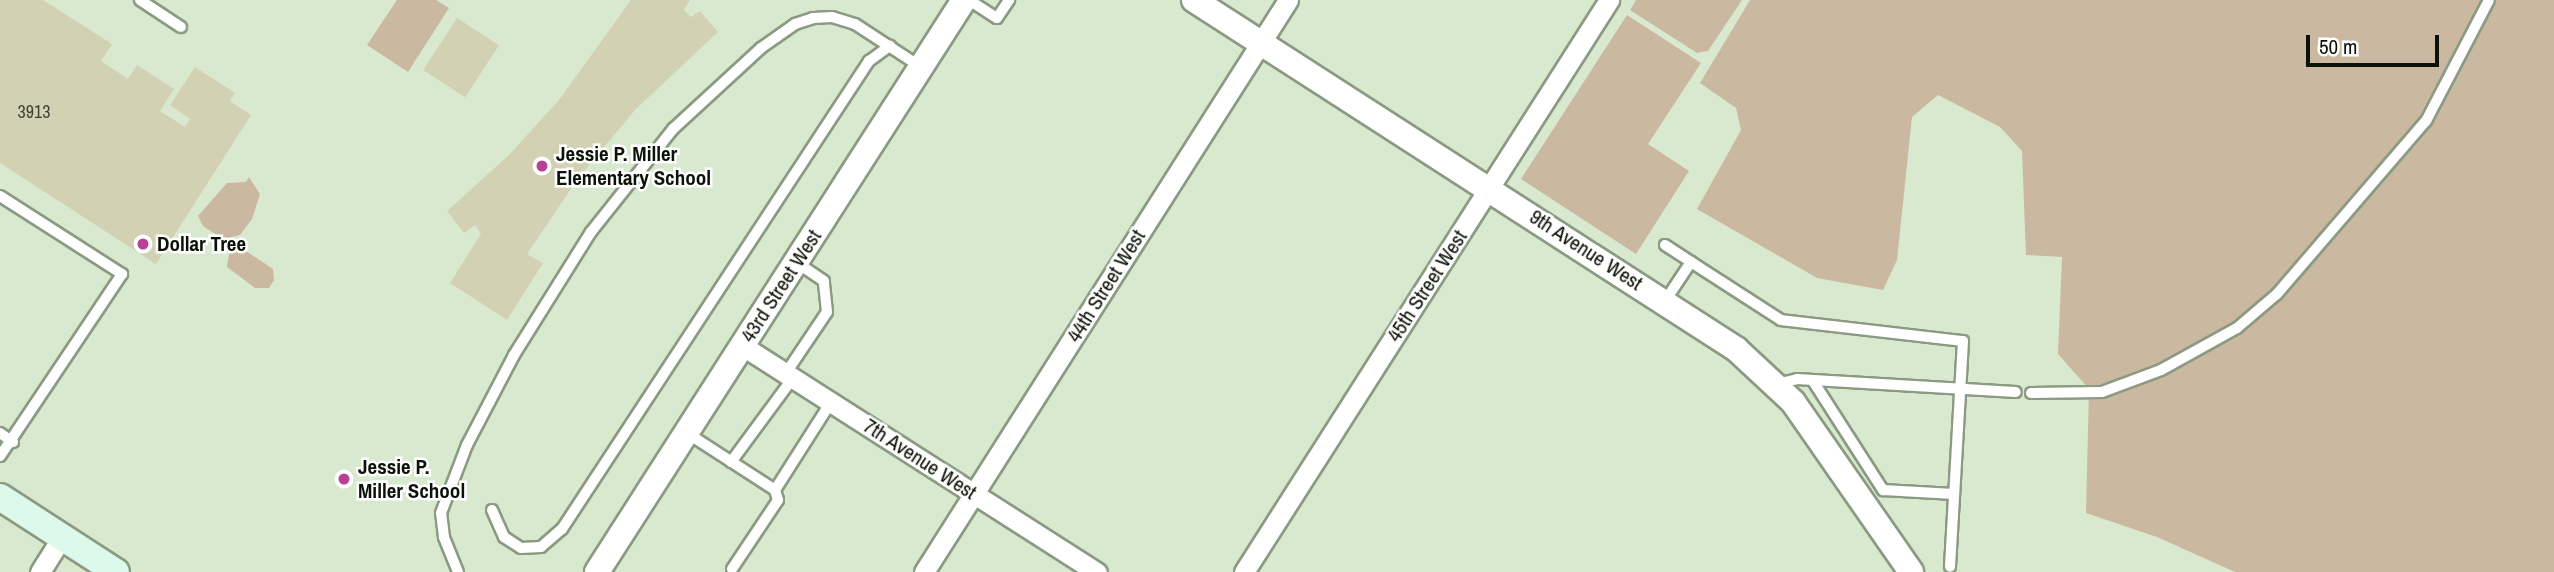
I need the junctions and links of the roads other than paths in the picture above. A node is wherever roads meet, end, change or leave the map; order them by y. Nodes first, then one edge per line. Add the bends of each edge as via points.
1 (140, 0) edge
2 (967, 0) edge
3 (1009, 0) edge
4 (1194, 0) edge
5 (1288, 0) edge
6 (1609, 0) edge
7 (2489, 0) edge
8 (181, 27) dead end
9 (1261, 42) junction
10 (890, 46) junction
11 (921, 68) junction
12 (1490, 188) junction
13 (0, 196) edge
14 (1665, 245) dead end
15 (796, 262) junction
16 (1691, 262) junction
17 (1665, 302) junction
18 (743, 346) junction
19 (790, 376) junction
20 (1813, 381) junction
21 (1776, 384) junction
22 (1960, 392) junction
23 (2016, 392) dead end
24 (2031, 393) dead end
25 (831, 402) junction
26 (0, 433) edge
27 (686, 433) junction
28 (13, 442) junction
29 (0, 456) edge
30 (731, 461) junction
31 (775, 490) junction
32 (974, 494) junction
33 (1954, 494) junction
34 (0, 498) edge
35 (492, 510) dead end
36 (62, 537) junction
37 (1950, 567) dead end
38 (732, 569) dead end
39 (1907, 571) edge
40 (40, 572) edge
41 (116, 572) edge
42 (458, 572) edge
43 (597, 572) edge
44 (924, 572) edge
45 (1097, 572) edge
46 (1244, 572) edge

1 - 8 lane
2 - 3 lane via 998,18
2 - 11 street, 43rd Street West
4 - 9 street, 9th Avenue West
5 - 9 street, 44th Street West
6 - 12 street, 45th Street West
7 - 24 lane via 2426,121 2285,285 2257,311 2237,328 2161,370 2102,393
9 - 12 street, 9th Avenue West
9 - 32 street, 44th Street West
10 - 11 lane
10 - 35 lane via 869,61 562,529 541,547 521,548 504,537
10 - 42 lane via 855,24 832,17 795,24 700,101 644,161 591,232 528,332 456,468 442,513 444,537
11 - 15 street, 43rd Street West
12 - 17 street, 9th Avenue West
12 - 46 street, 45th Street West
13 - 28 lane via 122,274
14 - 16 lane
15 - 18 street, 43rd Street West
15 - 19 lane via 824,281 827,312
16 - 17 lane
16 - 22 lane via 1781,320 1963,341
17 - 21 street, 9th Avenue West via 1735,349
18 - 19 street, 7th Avenue West
18 - 27 street, 43rd Street West
19 - 25 street, 7th Avenue West
19 - 30 lane
20 - 21 lane
20 - 22 lane
20 - 33 lane via 1883,490
21 - 39 street, 9th Avenue West via 1828,446
22 - 23 lane
22 - 33 lane
25 - 31 lane
25 - 32 street, 7th Avenue West
26 - 28 lane
27 - 30 lane
27 - 43 street, 43rd Street West
28 - 29 lane
30 - 31 lane
31 - 38 lane via 778,500
32 - 44 street, 44th Street West
32 - 45 street, 7th Avenue West
33 - 37 lane
34 - 36 main road
36 - 40 street
36 - 41 main road

